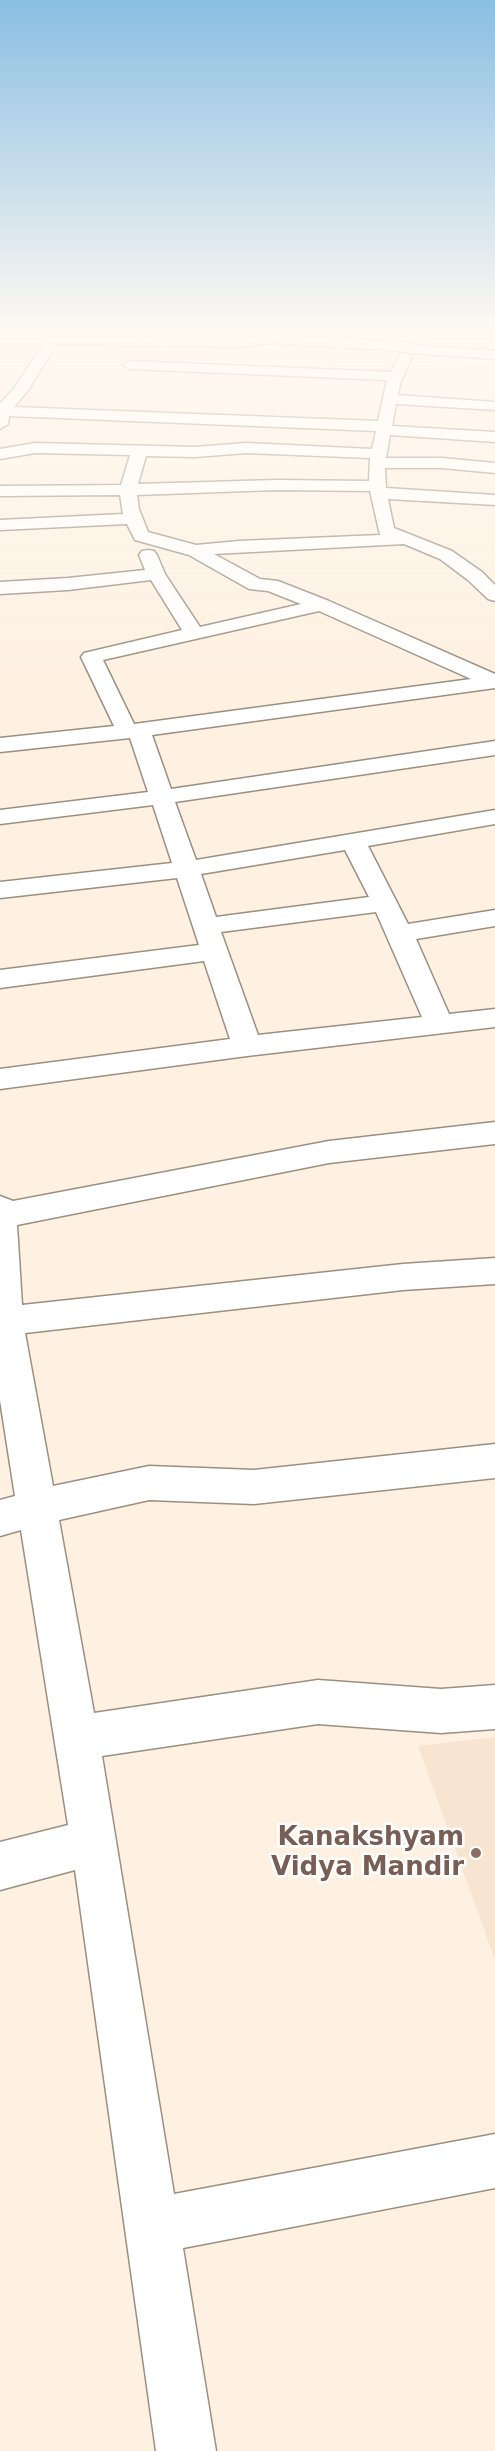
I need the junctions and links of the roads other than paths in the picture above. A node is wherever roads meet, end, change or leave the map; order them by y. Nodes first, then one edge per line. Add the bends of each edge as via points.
1 (137, 447) edge
2 (380, 447) edge
3 (135, 451) junction
4 (0, 454) edge
5 (378, 459) junction
6 (495, 468) edge
7 (128, 490) junction
8 (378, 490) junction
9 (0, 491) edge
10 (495, 500) edge
11 (134, 518) junction
12 (0, 525) edge
13 (141, 536) junction
14 (406, 539) junction
15 (195, 551) junction
16 (495, 573) edge
17 (156, 574) junction
18 (475, 576) junction
19 (0, 588) edge
20 (495, 595) edge
21 (322, 605) junction
22 (194, 633) junction
23 (495, 682) edge
24 (133, 730) junction
25 (0, 745) edge
26 (495, 748) edge
27 (163, 796) junction
28 (0, 817) edge
29 (495, 817) edge
30 (352, 841) junction
31 (188, 869) junction
32 (0, 890) edge
33 (384, 903) junction
34 (495, 918) edge
35 (400, 933) junction
36 (211, 938) junction
37 (0, 979) edge
38 (495, 1017) edge
39 (440, 1024) junction
40 (247, 1046) junction
41 (0, 1080) edge
42 (495, 1133) edge
43 (0, 1208) edge
44 (0, 1216) edge
45 (495, 1271) edge
46 (5, 1321) junction
47 (12, 1431) edge
48 (495, 1461) edge
49 (19, 1513) edge
50 (495, 1707) edge
51 (76, 1738) junction
52 (94, 1842) junction
53 (0, 1866) edge
54 (495, 2161) edge
55 (152, 2226) junction
56 (186, 2451) edge

1 - 3 street
2 - 5 street
3 - 4 street via 35,448
3 - 5 street via 246,448
3 - 7 street
5 - 6 street
5 - 8 street
7 - 8 street via 276,485
7 - 9 street
7 - 11 street
8 - 10 street
8 - 14 street via 386,531
11 - 12 street
11 - 13 street
13 - 15 street
13 - 17 street
14 - 15 street
14 - 18 street via 446,555
15 - 21 street via 256,585 271,585
16 - 18 street
17 - 19 street
17 - 22 street
18 - 20 street
21 - 22 street
21 - 23 street
22 - 24 street via 91,657
23 - 24 street
24 - 25 street
24 - 27 street
26 - 27 street
27 - 28 street
27 - 31 street
29 - 30 street
30 - 31 street
30 - 33 street
31 - 32 street
31 - 36 street
33 - 35 street
33 - 36 street
34 - 35 street
35 - 39 street
36 - 37 street
36 - 40 street
38 - 39 street
39 - 40 street
40 - 41 street
42 - 44 street via 329,1152
43 - 44 street
44 - 46 street
45 - 46 street via 403,1277
46 - 47 street
47 - 49 street
48 - 49 street via 254,1487 150,1483
49 - 51 street
50 - 51 street via 441,1711 318,1702
51 - 52 street
52 - 53 street
52 - 55 street
54 - 55 street
55 - 56 street

